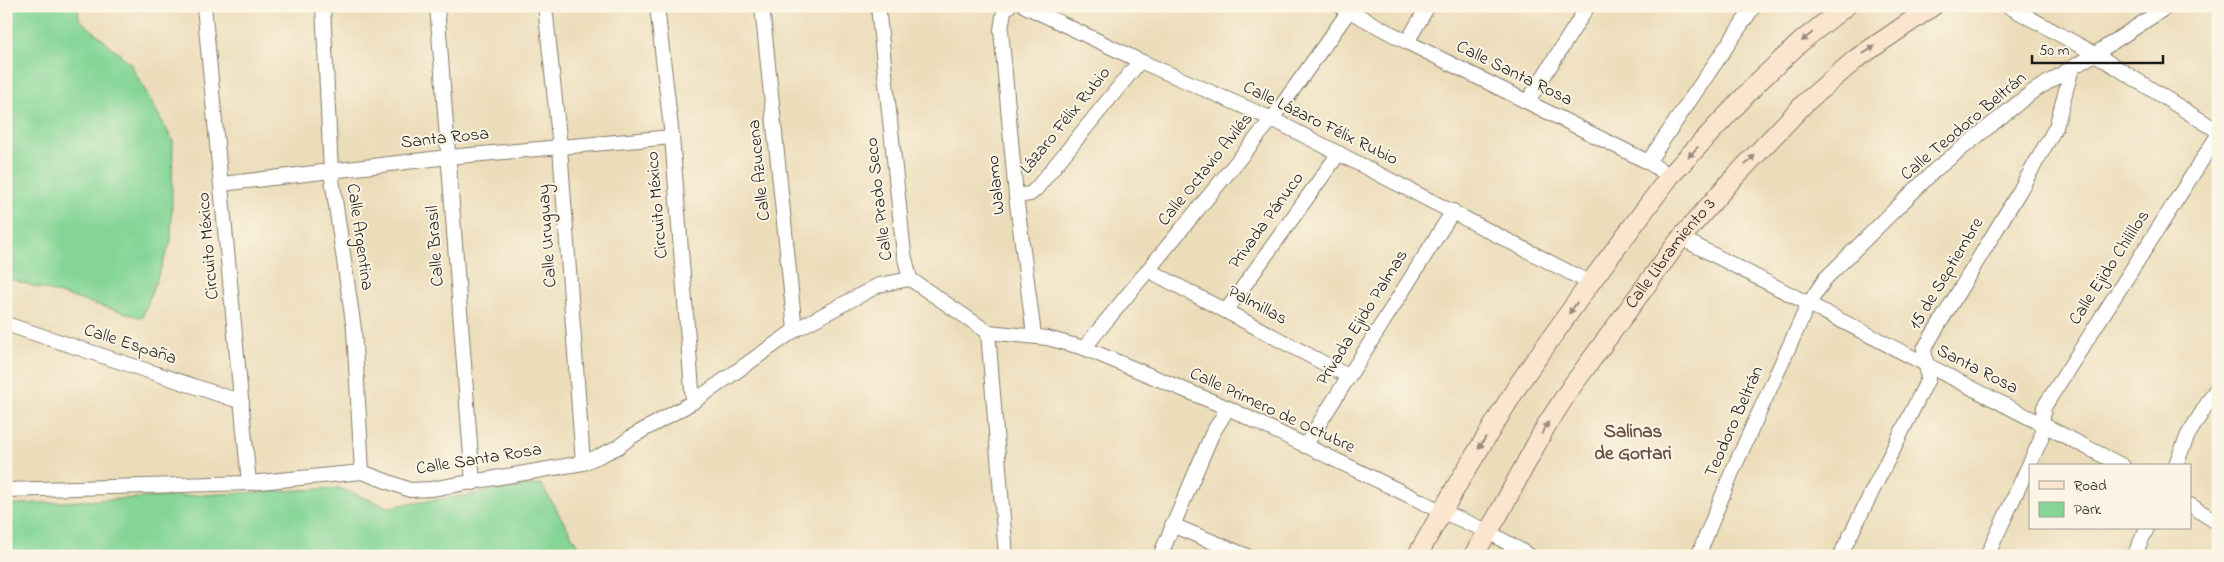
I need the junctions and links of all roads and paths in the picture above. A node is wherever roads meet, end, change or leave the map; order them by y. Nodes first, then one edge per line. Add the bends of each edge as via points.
1 (204, 6) edge
2 (323, 6) edge
3 (437, 6) edge
4 (545, 6) edge
5 (657, 6) edge
6 (762, 6) edge
7 (878, 6) edge
8 (1009, 6) edge
9 (1428, 6) edge
10 (1588, 6) edge
11 (1754, 6) edge
12 (1846, 6) edge
13 (1933, 6) edge
14 (2008, 6) edge
15 (2168, 6) edge
16 (1027, 7) edge
17 (1344, 9) edge
18 (1407, 42) junction
19 (2095, 54) junction
20 (1140, 61) junction
21 (2072, 68) junction
22 (1528, 101) junction
23 (1272, 119) junction
24 (2218, 131) edge
25 (2218, 135) edge
26 (672, 137) junction
27 (560, 147) junction
28 (1339, 153) junction
29 (448, 156) junction
30 (1648, 162) junction
31 (331, 172) junction
32 (1670, 176) junction
33 (222, 184) junction
34 (1016, 196) junction
35 (1453, 211) junction
36 (1681, 238) junction
37 (1148, 270) junction
38 (910, 278) junction
39 (1590, 283) junction
40 (1808, 305) junction
41 (1226, 311) junction
42 (6, 324) edge
43 (795, 330) junction
44 (988, 332) junction
45 (1034, 336) junction
46 (1084, 348) junction
47 (1925, 365) junction
48 (1348, 376) junction
49 (2218, 386) edge
50 (242, 402) junction
51 (693, 402) junction
52 (1228, 408) junction
53 (2042, 424) junction
54 (1305, 446) junction
55 (582, 463) junction
56 (2029, 464) edge
57 (2029, 464) edge
58 (2119, 464) edge
59 (2176, 464) edge
60 (362, 472) junction
61 (249, 483) junction
62 (472, 483) junction
63 (6, 490) edge
64 (2192, 506) edge
65 (1441, 511) junction
66 (2218, 523) edge
67 (1172, 525) junction
68 (2146, 530) edge
69 (1487, 531) junction
70 (1006, 556) edge
71 (1160, 556) edge
72 (1247, 556) edge
73 (1417, 556) edge
74 (1473, 556) edge
75 (1530, 556) edge
76 (1698, 556) edge
77 (1840, 556) edge
78 (1987, 556) edge
79 (2134, 556) edge

1 - 33 street, Circuito México
2 - 31 street, Calle Argentina
3 - 29 street, Calle Brasil
4 - 27 street, Calle Uruguay
5 - 26 street, Circuito México
6 - 43 street, Calle Azucena
7 - 38 street, Calle Prado Seco via 904,254
8 - 34 street, Walamo via 1004,10 1001,30
9 - 18 street
10 - 22 street
11 - 30 street
12 -> 32 street via 1758,82
36 -> 13 street, Calle Libramiento 3 via 1806,102 1856,59
14 - 19 street
15 - 19 street, Calle Teodoro Beltrán
16 - 20 street, Calle Lázaro Félix Rubio
17 - 18 street, Calle Santa Rosa
17 - 23 street, Calle Octavio Avilés
18 - 22 street, Calle Santa Rosa
19 - 21 street, Calle Teodoro Beltrán
19 - 24 street
20 - 23 street, Calle Lázaro Félix Rubio
20 - 34 street, Lázaro Félix Rubio via 1036,189 1030,194
21 - 40 street, Calle Teodoro Beltrán via 2032,92 1935,170 1825,279
21 - 47 street, 15 de Septiembre via 2056,127 1924,349
22 - 30 street, Calle Santa Rosa
23 - 28 street, Calle Lázaro Félix Rubio
23 - 37 street, Calle Octavio Avilés
25 - 53 street, Calle Ejido Chilillos via 2044,407
26 - 27 street, Santa Rosa
26 - 51 street, Circuito México
27 - 29 street, Santa Rosa
27 - 55 street, Calle Uruguay
28 - 35 street, Calle Lázaro Félix Rubio
28 - 41 street, Privada Pánuco
29 - 31 street, Santa Rosa
29 - 62 street, Calle Brasil
30 - 32 street, Calle Santa Rosa
31 - 33 street, Santa Rosa
31 - 60 street, Calle Argentina via 354,329
32 - 39 street
33 - 50 street, Circuito México
34 - 45 street, Walamo
35 - 39 street, Calle Lázaro Félix Rubio
35 - 48 street, Privada Ejido Palmas
36 - 40 street, Santa Rosa
69 -> 36 street, Calle Libramiento 3 via 1572,386
37 - 41 street, Palmillas
37 - 46 street, Calle Octavio Avilés
38 - 43 street, Calle Santa Rosa via 879,285
38 - 44 street, Calle Prado Seco
39 -> 65 street via 1520,382
40 - 47 street, Santa Rosa
40 - 76 street, Teodoro Beltrán via 1732,472
41 - 48 street, Palmillas
42 - 50 street, Calle España
43 - 51 street, Calle Santa Rosa
44 - 45 street, Calle Primero de Octubre
44 - 70 street
45 - 46 street, Calle Primero de Octubre
46 - 52 street, Calle Primero de Octubre
47 - 53 street, Santa Rosa
47 - 77 street, 15 de Septiembre via 1928,379
48 - 54 street, Privada Ejido Palmas
49 - 59 street via 2188,435
50 - 61 street, Circuito México
51 - 55 street, Calle Santa Rosa via 618,447
52 - 54 street, Calle Primero de Octubre
52 - 67 street via 1212,434
53 - 56 street, Calle Ejido Chilillos via 2041,438
53 - 58 street, Santa Rosa
54 - 65 street, Calle Primero de Octubre
55 - 62 street, Calle Santa Rosa
57 - 78 street, Calle Ejido Chilillos
60 - 61 street, Calle Santa Rosa
60 - 62 street, Calle Santa Rosa via 410,490
61 - 63 street, Calle Santa Rosa
64 - 66 street
65 - 69 street, Calle Primero de Octubre
65 - 73 street
67 - 71 street
67 - 72 street
68 - 79 street
69 - 74 street, Calle Libramiento 3
69 - 75 street, Calle Primero de Octubre

